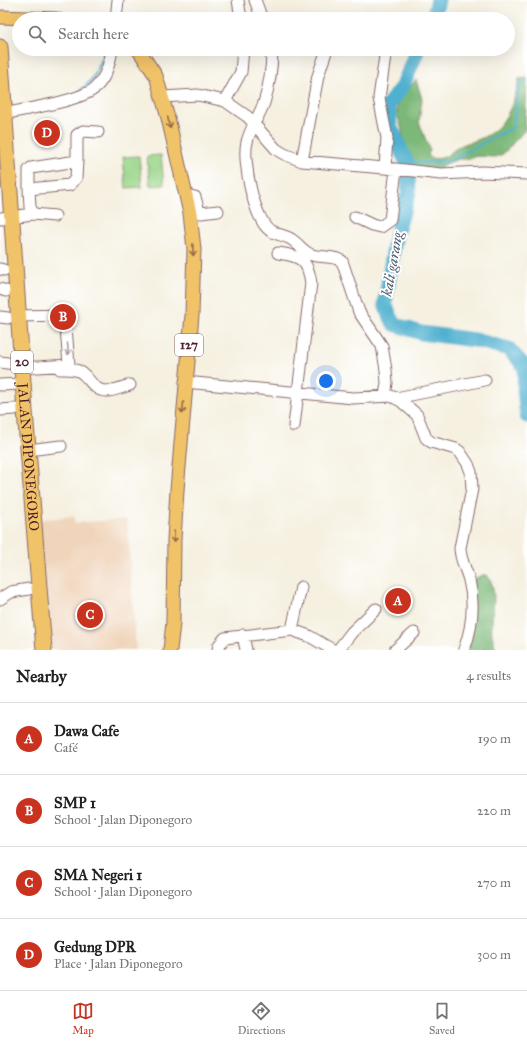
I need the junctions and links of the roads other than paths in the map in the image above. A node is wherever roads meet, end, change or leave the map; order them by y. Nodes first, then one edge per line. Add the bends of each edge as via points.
1 (118, 0) edge
2 (238, 0) edge
3 (255, 0) edge
4 (117, 12) edge
5 (240, 12) edge
6 (259, 12) edge
7 (0, 16) edge
8 (12, 17) edge
9 (0, 48) edge
10 (110, 56) edge
11 (143, 56) edge
12 (242, 56) edge
13 (272, 56) edge
14 (325, 56) edge
15 (385, 56) edge
16 (162, 97) junction
17 (224, 101) junction
18 (3, 116) edge
19 (255, 124) junction
20 (98, 132) dead end
21 (77, 161) junction
22 (302, 161) junction
23 (395, 169) junction
24 (527, 174) edge
25 (4, 177) edge
26 (29, 189) junction
27 (186, 195) junction
28 (218, 211) dead end
29 (4, 213) edge
30 (33, 214) junction
31 (55, 216) dead end
32 (355, 216) dead end
33 (278, 253) dead end
34 (2, 269) edge
35 (3, 290) edge
36 (9, 317) edge
37 (15, 373) edge
38 (485, 380) dead end
39 (185, 382) junction
40 (130, 385) dead end
41 (298, 393) junction
42 (390, 397) junction
43 (15, 408) junction
44 (0, 410) edge
45 (294, 426) dead end
46 (61, 446) dead end
47 (28, 450) junction
48 (32, 571) junction
49 (301, 587) dead end
50 (29, 589) junction
51 (0, 599) edge
52 (376, 610) dead end
53 (37, 622) junction
54 (292, 630) junction
55 (414, 633) dead end
56 (243, 635) junction
57 (327, 648) edge
58 (36, 650) edge
59 (44, 650) edge
60 (170, 650) edge
61 (218, 650) edge
62 (246, 650) edge
63 (338, 650) edge
64 (395, 650) edge
65 (464, 650) edge

1 - 4 street
2 - 5 street
3 - 6 street
7 - 8 main road
9 - 18 highway, JALAN DIPONEGORO / 20
10 - 18 street via 104,77 91,91
11 - 16 main road, 127 via 156,76
12 - 17 street via 241,72
13 - 19 street via 264,102
14 - 22 street via 318,76
15 - 23 street via 379,98
16 - 17 street via 198,95
16 -> 27 main road, 127
17 - 19 street via 240,110
18 - 25 highway, JALAN DIPONEGORO / 20
19 - 22 street via 276,149
19 - 42 street via 247,142 246,161 256,207 262,220 269,231 289,238 311,254 342,261 359,312 382,346
20 - 21 street via 83,132 77,136
21 - 26 street via 76,178 70,185
21 - 26 street via 31,168
22 - 23 street
23 - 24 street via 450,175 483,172
23 - 32 street via 390,220 380,226 372,225
25 - 29 highway, JALAN DIPONEGORO / 20
26 - 30 street
27 - 28 street via 194,197 201,213
27 -> 39 main road, 127 via 194,249 192,315
29 - 30 street
29 - 34 highway, JALAN DIPONEGORO / 20
29 - 36 highway, JALAN DIPONEGORO / 20
30 - 31 street
33 - 41 street via 291,255 304,262 310,275 311,295
34 - 35 highway, JALAN DIPONEGORO / 20
35 - 36 highway, JALAN DIPONEGORO / 20
36 - 37 highway, JALAN DIPONEGORO / 20
36 -> 37 street via 65,315 69,365
37 - 40 street via 76,370 82,372 97,388 107,391
37 - 43 highway, JALAN DIPONEGORO / 20
37 - 47 highway, JALAN DIPONEGORO / 20
38 - 42 street
39 - 41 street
39 -> 60 main road, 127 via 176,504
41 - 42 street via 353,398
41 - 45 street
42 - 65 street via 413,410 426,438 431,442 460,452 471,472 472,489 460,548 472,605 470,628
43 - 44 street
43 - 48 highway, JALAN DIPONEGORO / 20
46 - 47 street
47 - 48 highway, JALAN DIPONEGORO / 20
48 - 50 highway, JALAN DIPONEGORO / 20
48 - 53 highway, JALAN DIPONEGORO / 20
49 - 54 street
50 - 51 street via 11,592
50 - 53 highway, JALAN DIPONEGORO / 20
52 - 63 street via 352,632
53 - 58 highway, JALAN DIPONEGORO / 20
53 - 59 highway, JALAN DIPONEGORO / 20
54 - 56 street
54 - 57 street via 303,633
55 - 64 street
56 - 61 street via 225,638
56 - 62 street

